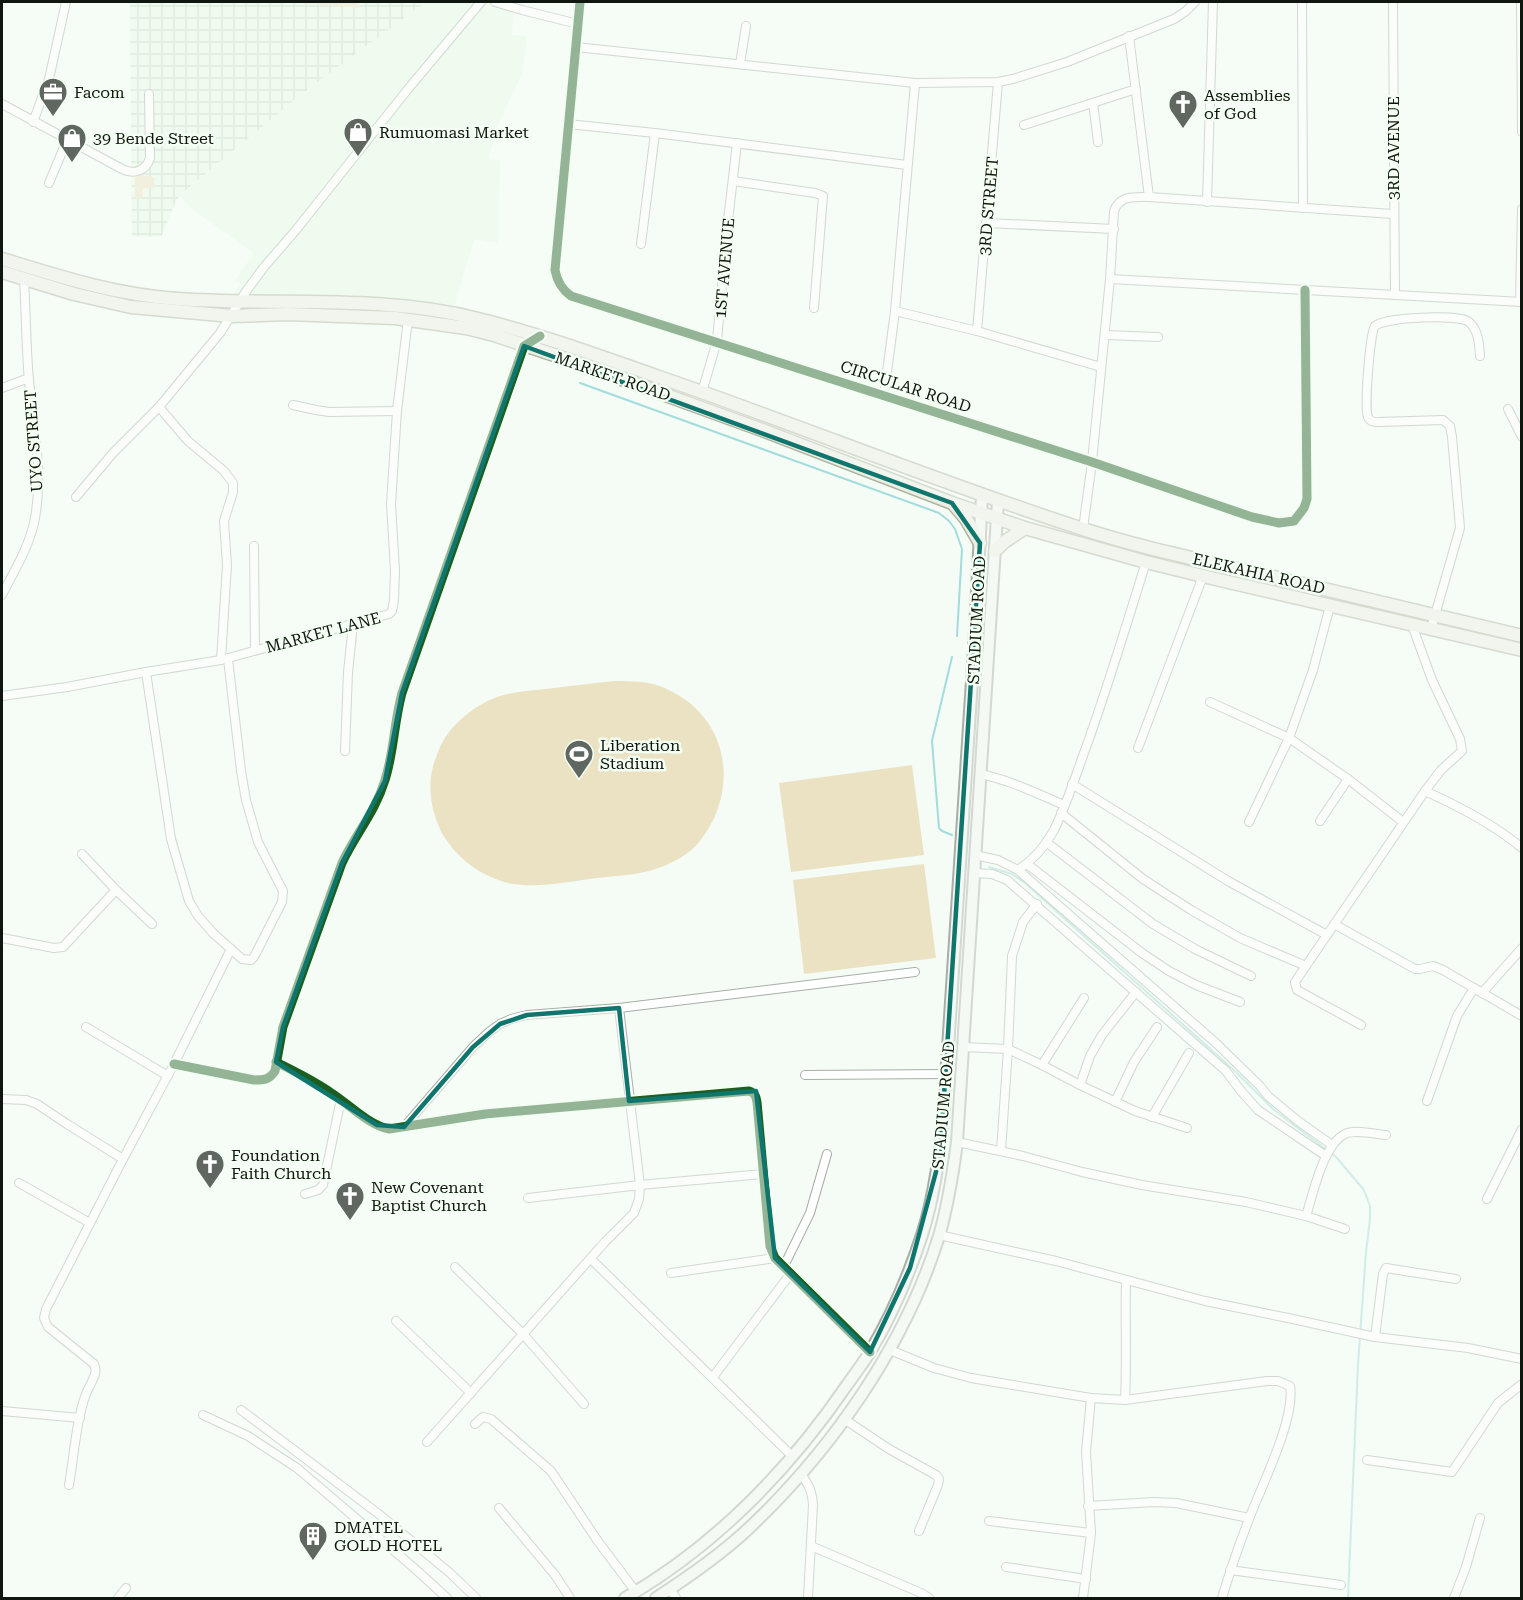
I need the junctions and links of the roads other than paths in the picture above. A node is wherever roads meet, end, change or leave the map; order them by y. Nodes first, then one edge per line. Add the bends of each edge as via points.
1 (66, 2) edge
2 (481, 2) edge
3 (495, 2) edge
4 (580, 2) edge
5 (1195, 2) edge
6 (1213, 2) edge
7 (1302, 2) edge
8 (1393, 2) edge
9 (1521, 2) edge
10 (578, 24) junction
11 (746, 26) dead end
12 (1129, 36) junction
13 (576, 47) junction
14 (740, 64) junction
15 (998, 82) junction
16 (915, 83) junction
17 (1136, 89) junction
18 (1521, 91) edge
19 (149, 94) dead end
20 (1093, 103) junction
21 (2, 104) edge
22 (33, 122) junction
23 (568, 124) junction
24 (1024, 125) dead end
25 (1521, 132) edge
26 (656, 133) junction
27 (67, 140) junction
28 (1098, 142) dead end
29 (737, 143) junction
30 (907, 165) junction
31 (733, 181) junction
32 (49, 183) dead end
33 (1149, 197) junction
34 (1207, 202) junction
35 (1303, 208) junction
36 (1521, 209) edge
37 (1393, 214) junction
38 (987, 223) junction
39 (1114, 229) junction
40 (641, 244) dead end
41 (2, 259) edge
42 (2, 272) edge
43 (24, 279) junction
44 (1110, 279) junction
45 (1305, 291) junction
46 (1395, 295) junction
47 (240, 302) junction
48 (1521, 302) edge
49 (814, 308) dead end
50 (895, 311) junction
51 (232, 316) junction
52 (408, 319) junction
53 (977, 331) junction
54 (1105, 334) junction
55 (540, 336) junction
56 (1158, 337) dead end
57 (717, 341) junction
58 (524, 346) junction
59 (1480, 356) dead end
60 (1101, 367) junction
61 (29, 378) junction
62 (2, 388) edge
63 (702, 392) junction
64 (884, 395) junction
65 (293, 405) dead end
66 (159, 407) junction
67 (1508, 409) dead end
68 (397, 411) junction
69 (1521, 437) edge
70 (1092, 462) junction
71 (982, 495) junction
72 (76, 497) dead end
73 (999, 501) junction
74 (952, 503) junction
75 (981, 513) junction
76 (998, 519) junction
77 (1025, 528) junction
78 (1083, 529) junction
79 (980, 543) junction
80 (254, 546) dead end
81 (995, 551) junction
82 (1146, 562) junction
83 (12, 574) junction
84 (2, 575) edge
85 (1203, 576) junction
86 (2, 595) edge
87 (1330, 606) junction
88 (1436, 615) junction
89 (353, 624) junction
90 (1412, 625) junction
91 (1431, 629) junction
92 (1521, 636) edge
93 (255, 650) junction
94 (1521, 650) edge
95 (225, 660) junction
96 (146, 672) junction
97 (2, 696) edge
98 (1210, 702) dead end
99 (1288, 738) junction
100 (1138, 748) dead end
101 (345, 751) dead end
102 (980, 774) junction
103 (1348, 779) junction
104 (1072, 784) junction
105 (1425, 791) junction
106 (1062, 809) junction
107 (1320, 821) dead end
108 (1249, 822) dead end
109 (1403, 822) junction
110 (1047, 842) junction
111 (1521, 848) edge
112 (82, 854) dead end
113 (975, 855) junction
114 (1028, 864) junction
115 (1018, 870) junction
116 (974, 873) junction
117 (116, 890) junction
118 (1037, 904) junction
119 (152, 924) dead end
120 (1334, 924) junction
121 (1327, 935) junction
122 (2, 938) edge
123 (1521, 948) edge
124 (231, 949) junction
125 (1306, 966) junction
126 (915, 972) dead end
127 (1251, 976) dead end
128 (1474, 988) junction
129 (1136, 992) junction
130 (1482, 993) junction
131 (1084, 998) dead end
132 (1240, 1002) dead end
133 (619, 1008) junction
134 (1521, 1016) edge
135 (1361, 1025) dead end
136 (86, 1027) dead end
137 (1157, 1027) dead end
138 (963, 1047) junction
139 (1008, 1049) junction
140 (1189, 1053) dead end
141 (276, 1062) junction
142 (174, 1064) junction
143 (1042, 1065) junction
144 (947, 1074) junction
145 (168, 1076) junction
146 (805, 1076) dead end
147 (1080, 1085) junction
148 (2, 1099) edge
149 (341, 1099) junction
150 (629, 1101) junction
151 (1427, 1101) dead end
152 (1115, 1102) junction
153 (1152, 1117) junction
154 (404, 1127) junction
155 (1187, 1128) dead end
156 (1521, 1129) edge
157 (1386, 1135) dead end
158 (957, 1142) junction
159 (1332, 1145) junction
160 (1001, 1151) junction
161 (827, 1154) dead end
162 (1326, 1156) junction
163 (123, 1158) junction
164 (763, 1174) junction
165 (19, 1183) dead end
166 (640, 1185) junction
167 (304, 1194) dead end
168 (528, 1198) dead end
169 (1487, 1199) dead end
170 (1306, 1216) junction
171 (90, 1223) junction
172 (1345, 1229) dead end
173 (939, 1235) junction
174 (775, 1258) junction
175 (591, 1259) junction
176 (784, 1266) junction
177 (455, 1267) dead end
178 (671, 1273) dead end
179 (790, 1273) junction
180 (1456, 1279) dead end
181 (1126, 1280) junction
182 (898, 1297) junction
183 (913, 1304) junction
184 (396, 1321) dead end
185 (522, 1334) junction
186 (1371, 1336) junction
187 (890, 1350) junction
188 (870, 1352) junction
189 (1521, 1359) edge
190 (713, 1377) junction
191 (1521, 1384) edge
192 (471, 1393) junction
193 (1091, 1398) junction
194 (1125, 1400) junction
195 (584, 1404) dead end
196 (241, 1410) dead end
197 (2, 1411) edge
198 (203, 1415) dead end
199 (80, 1418) junction
200 (844, 1419) junction
201 (475, 1424) dead end
202 (427, 1442) dead end
203 (792, 1456) junction
204 (1366, 1460) dead end
205 (801, 1474) junction
206 (69, 1485) dead end
207 (1088, 1506) junction
208 (499, 1508) dead end
209 (1249, 1518) junction
210 (1480, 1518) dead end
211 (989, 1521) dead end
212 (919, 1531) dead end
213 (1091, 1533) junction
214 (811, 1546) junction
215 (1006, 1568) dead end
216 (1230, 1570) junction
217 (1086, 1579) junction
218 (1341, 1585) dead end
219 (126, 1588) dead end
220 (636, 1592) junction
221 (673, 1594) edge
222 (118, 1599) edge
223 (447, 1599) edge
224 (476, 1599) edge
225 (570, 1599) edge
226 (625, 1599) edge
227 (656, 1599) edge
228 (808, 1599) edge
229 (929, 1599) edge
230 (1083, 1599) edge
231 (1222, 1599) edge
232 (1454, 1599) edge

1 - 22 street via 49,79
2 - 47 street via 264,267
3 - 10 street
4 - 10 street, CIRCULAR ROAD
5 - 12 street via 1174,19
6 - 34 street
7 - 35 street
8 - 37 street, 3RD AVENUE
9 - 18 street
10 - 13 street, CIRCULAR ROAD
11 - 14 street
12 - 15 street via 1067,62
12 - 17 street
13 - 14 street
13 - 23 street, CIRCULAR ROAD
14 - 16 street
15 - 16 street
15 - 38 street, 3RD STREET
16 - 30 street
17 - 20 street
17 - 33 street
18 - 25 street
19 - 27 street via 150,158 145,168 129,172
20 - 24 street
20 - 28 street
21 - 22 street
22 - 27 street
23 - 26 street
23 - 57 street, CIRCULAR ROAD via 555,270 562,288 571,296
26 - 29 street
26 - 40 street
27 - 32 street
29 - 30 street
29 - 31 street, 1ST AVENUE
30 - 50 street
31 - 49 street via 823,196
31 - 57 street, 1ST AVENUE
33 - 34 street
33 - 39 street via 1127,197 1120,201 1114,211
34 - 35 street
35 - 37 street
36 - 48 street
37 - 46 street, 3RD AVENUE
38 - 39 street
38 - 53 street, 3RD STREET
39 - 44 street
41 - 47 main road, MARKET ROAD via 126,294
42 - 43 main road, MARKET ROAD
43 - 51 main road, MARKET ROAD via 131,307
43 - 61 street, UYO STREET
44 - 45 street
44 - 54 street
45 - 46 street
45 - 70 street, CIRCULAR ROAD via 1307,499 1294,521 1262,520
46 - 48 street
47 - 51 street
47 - 55 main road, MARKET ROAD via 412,307 468,316
50 - 53 street
50 - 64 street
51 - 52 main road, MARKET ROAD
51 - 66 street
52 - 58 main road, MARKET ROAD via 466,328
52 - 68 street, MARKET LANE
53 - 60 street
54 - 56 street
54 - 60 street
55 - 58 street
55 - 63 main road, MARKET ROAD
57 - 63 street, 1ST AVENUE
57 - 64 street, CIRCULAR ROAD
58 - 74 main road, MARKET ROAD via 762,430
58 - 141 street via 402,693 385,781 376,806 342,862 283,1027
59 - 88 street via 1478,334 1468,320 1460,318 1404,319 1380,323 1372,332 1368,418 1379,422 1443,420 1450,426 1460,523
60 - 70 street
61 - 62 street
61 - 83 street, UYO STREET via 39,468 38,499 26,549
63 - 71 main road, MARKET ROAD
64 - 70 street, CIRCULAR ROAD
65 - 68 street via 329,412
66 - 72 street
66 - 95 street via 233,483 224,521
67 - 69 street
68 - 89 street, MARKET LANE via 391,504 393,608 389,614
70 - 78 street
71 - 73 main road, MARKET ROAD
71 - 75 main road, STADIUM ROAD
73 - 76 main road, STADIUM ROAD
73 - 78 main road, ELEKAHIA ROAD
74 - 75 main road, MARKET ROAD
74 - 79 main road
75 - 76 main road, MARKET ROAD
75 - 79 main road, STADIUM ROAD
76 - 77 main road, ELEKAHIA ROAD
76 - 81 main road, STADIUM ROAD
77 - 81 main road
77 - 82 main road, ELEKAHIA ROAD
78 - 88 main road, ELEKAHIA ROAD
79 - 144 main road, STADIUM ROAD
80 - 93 street
81 - 102 main road, STADIUM ROAD
82 - 85 main road, ELEKAHIA ROAD
82 - 104 street via 1105,696
83 - 84 street
83 - 86 street, UYO STREET
85 - 87 main road, ELEKAHIA ROAD
85 - 100 street
87 - 90 main road, ELEKAHIA ROAD
87 - 99 street via 1313,670
88 - 91 street
88 - 92 main road, ELEKAHIA ROAD
89 - 93 street, MARKET LANE
89 - 101 street
90 - 91 main road, ELEKAHIA ROAD
90 - 105 street via 1462,748
91 - 94 main road, ELEKAHIA ROAD
93 - 95 street, MARKET LANE
95 - 96 street, MARKET LANE
95 - 124 street via 246,800 258,842 284,891 254,957 242,959
96 - 97 street, MARKET LANE
96 - 124 street via 171,839 182,880 198,916
98 - 99 street
99 - 103 street
99 - 108 street
102 - 106 street via 1019,785
102 - 113 main road, STADIUM ROAD
103 - 107 street
103 - 109 street
104 - 106 street
104 - 121 street via 1228,881
105 - 109 street
105 - 111 street
106 - 110 street
106 - 125 street via 1143,879 1191,910 1240,938
109 - 120 street
110 - 114 street
110 - 127 street via 1154,924
112 - 117 street
113 - 115 street
113 - 116 main road, STADIUM ROAD
114 - 115 street
114 - 132 street via 1142,954 1196,985
115 - 159 street via 1216,1043 1268,1096
116 - 118 street via 1002,876
116 - 138 main road, STADIUM ROAD
117 - 119 street
117 - 122 street via 63,947
118 - 129 street
118 - 139 street via 1023,922 1012,956
120 - 121 street
120 - 128 street via 1415,969 1432,966
121 - 125 street
123 - 130 street
124 - 142 street
125 - 135 street via 1295,981 1297,990
126 - 133 street
128 - 130 street
128 - 151 street via 1457,1016
129 - 147 street via 1102,1035
129 - 162 street via 1226,1071 1258,1110
130 - 134 street
131 - 143 street
133 - 150 street
133 - 154 street via 527,1015 500,1024 473,1047
136 - 145 street
137 - 152 street
138 - 139 street
138 - 158 main road, STADIUM ROAD
139 - 143 street
139 - 160 street
140 - 153 street
141 - 142 street via 275,1071 264,1080
141 - 149 street
142 - 145 street
143 - 147 street
144 - 146 street
144 - 182 main road, STADIUM ROAD via 934,1191 923,1233
145 - 163 street
147 - 152 street
148 - 163 street via 37,1104
149 - 154 street via 381,1127
149 - 167 street via 323,1185
150 - 154 street via 485,1114
150 - 164 street via 752,1092 757,1102
150 - 166 street
152 - 153 street
153 - 155 street
156 - 169 street
157 - 159 street via 1346,1133
158 - 160 street
158 - 173 main road, STADIUM ROAD
159 - 162 street
160 - 170 street via 1142,1185
161 - 176 street via 810,1213
162 - 170 street
163 - 171 street
164 - 166 street
164 - 174 street via 770,1246
165 - 171 street
166 - 168 street
166 - 175 street via 634,1213
170 - 172 street
171 - 199 street via 44,1318 48,1327 96,1369
173 - 181 street
173 - 183 main road, STADIUM ROAD
174 - 176 street
174 - 178 street
175 - 185 street
175 - 190 street
176 - 179 street
177 - 185 street
179 - 188 street
179 - 190 street
180 - 186 street via 1386,1268
181 - 186 street
181 - 194 street
182 - 183 main road
182 - 188 main road, STADIUM ROAD
183 - 187 main road, STADIUM ROAD
184 - 192 street
185 - 192 street
185 - 195 street
186 - 189 street
187 - 193 street via 971,1378
187 - 200 main road, STADIUM ROAD
188 - 203 main road, STADIUM ROAD
190 - 203 street
191 - 204 street via 1498,1403 1452,1472
192 - 202 street
193 - 194 street
193 - 207 street via 1086,1452
194 - 209 street via 1267,1381 1290,1386 1288,1417
196 - 224 street via 380,1515
197 - 199 street
198 - 223 street via 248,1436 297,1468
199 - 206 street
200 - 205 main road, STADIUM ROAD
200 - 212 street via 939,1479
201 - 220 street via 483,1418 491,1419 551,1472
203 - 220 main road, STADIUM ROAD via 757,1496 703,1546
205 - 214 street via 812,1492
205 - 221 main road, STADIUM ROAD via 746,1531
207 - 209 street via 1176,1503
207 - 213 street
208 - 225 street
209 - 216 street
210 - 232 street
211 - 213 street
213 - 217 street
214 - 228 street
214 - 229 street
215 - 217 street
216 - 218 street
216 - 231 street
217 - 230 street
219 - 222 street
220 - 226 main road, STADIUM ROAD
221 - 227 main road, STADIUM ROAD

